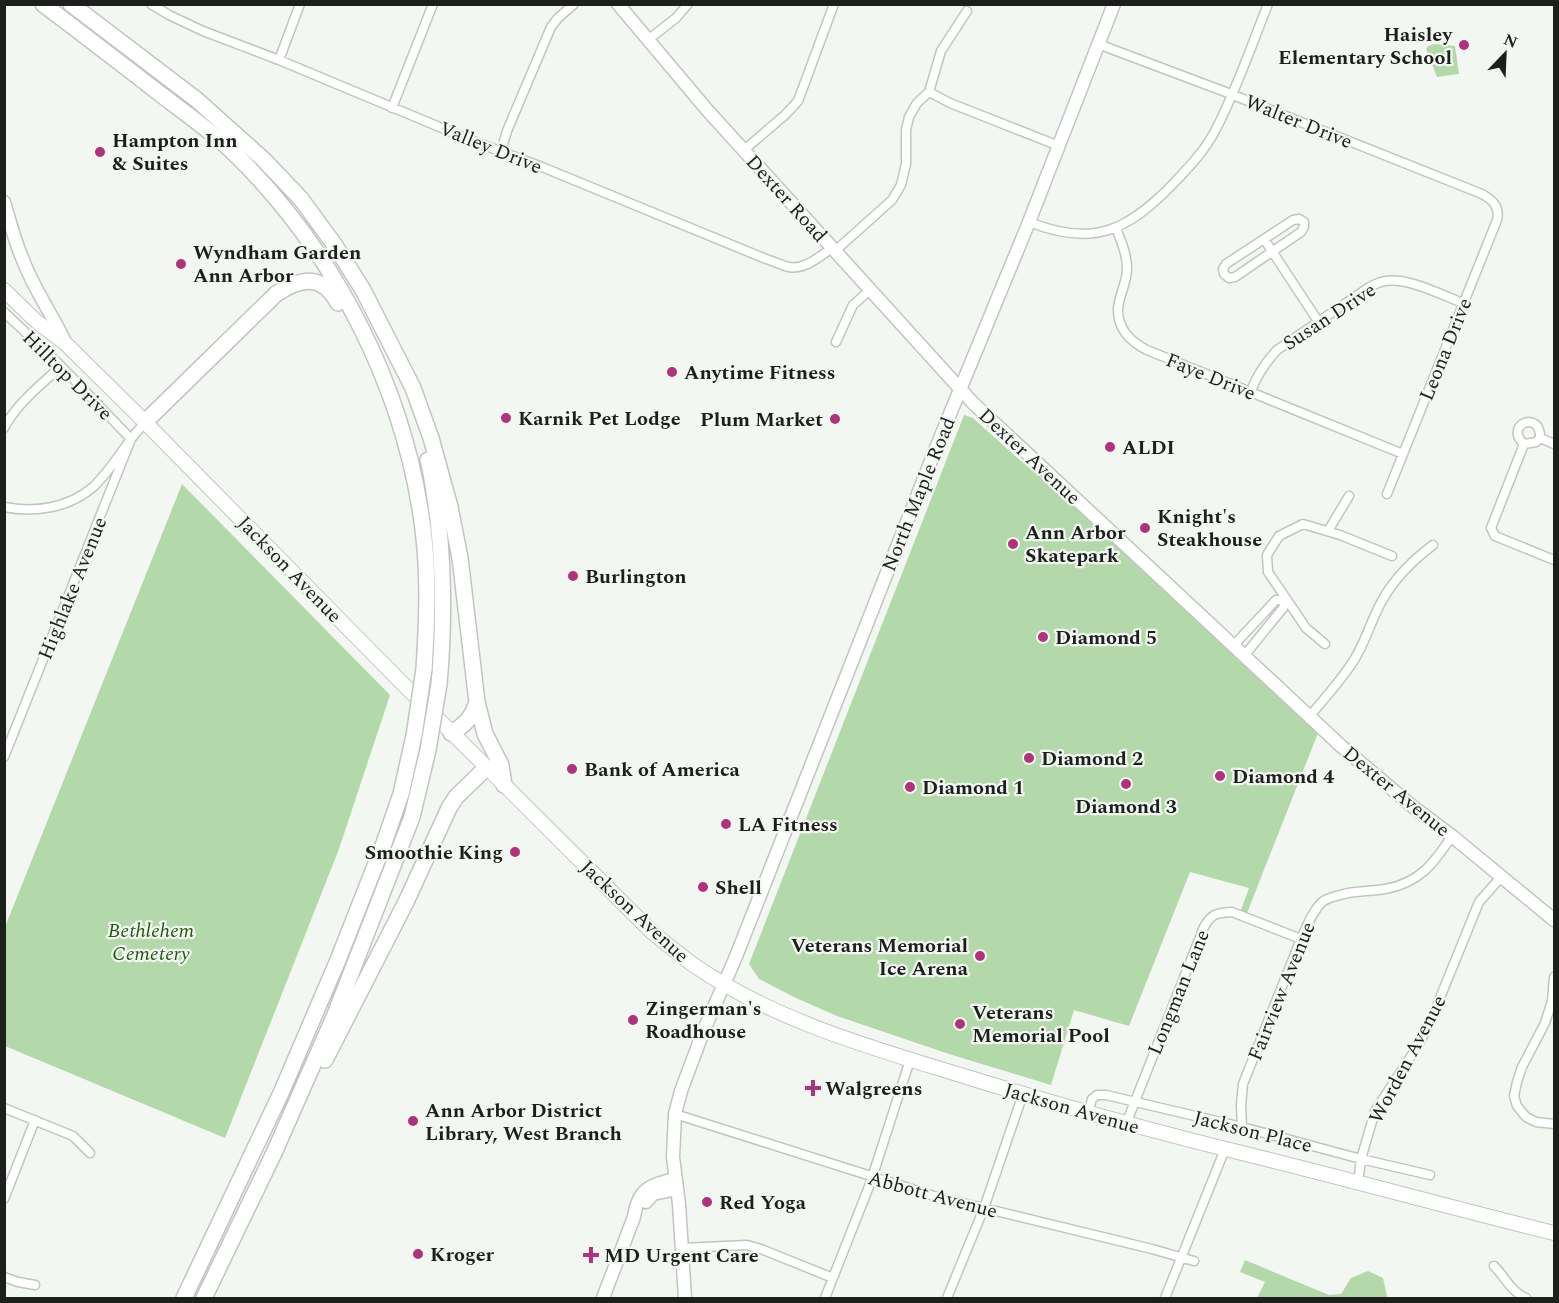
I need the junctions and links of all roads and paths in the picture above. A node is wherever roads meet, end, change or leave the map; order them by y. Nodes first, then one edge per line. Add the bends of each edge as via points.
1 (44, 4) edge
2 (71, 4) edge
3 (300, 4) edge
4 (434, 4) edge
5 (574, 4) edge
6 (618, 4) edge
7 (688, 4) edge
8 (834, 4) edge
9 (1114, 4) edge
10 (1268, 4) edge
11 (151, 5) edge
12 (968, 11) dead end
13 (649, 39) junction
14 (1098, 44) junction
15 (279, 60) junction
16 (929, 92) junction
17 (1232, 95) junction
18 (393, 108) junction
19 (1059, 146) junction
20 (744, 150) junction
21 (501, 151) junction
22 (4, 202) edge
23 (1496, 205) joint
24 (1029, 222) junction
25 (1116, 228) junction
26 (9, 235) edge
27 (1264, 239) junction
28 (834, 250) junction
29 (1272, 252) junction
30 (4, 290) edge
31 (870, 290) junction
32 (1463, 303) junction
33 (4, 312) edge
34 (1318, 321) junction
35 (382, 327) junction
36 (836, 342) dead end
37 (66, 344) junction
38 (61, 366) junction
39 (381, 371) junction
40 (960, 389) junction
41 (1251, 391) junction
42 (145, 422) junction
43 (4, 428) edge
44 (1540, 438) junction
45 (131, 439) junction
46 (1524, 444) junction
47 (1554, 444) edge
48 (1403, 454) junction
49 (1387, 494) dead end
50 (1349, 496) dead end
51 (4, 507) edge
52 (1328, 531) junction
53 (1433, 545) dead end
54 (1392, 556) dead end
55 (1554, 560) edge
56 (1286, 599) junction
57 (1325, 644) dead end
58 (1234, 645) junction
59 (1244, 656) junction
60 (477, 702) junction
61 (1309, 717) junction
62 (451, 733) junction
63 (4, 758) edge
64 (486, 768) junction
65 (504, 785) junction
66 (1452, 836) junction
67 (1502, 876) junction
68 (1554, 920) edge
69 (1301, 939) junction
70 (1554, 977) edge
71 (723, 983) junction
72 (910, 1060) junction
73 (1023, 1094) junction
74 (1134, 1102) junction
75 (4, 1108) edge
76 (675, 1114) junction
77 (1088, 1114) junction
78 (34, 1120) junction
79 (1126, 1124) junction
80 (1554, 1124) edge
81 (285, 1127) junction
82 (1242, 1127) junction
83 (1225, 1149) junction
84 (90, 1153) dead end
85 (1362, 1159) junction
86 (1430, 1174) dead end
87 (872, 1177) junction
88 (1358, 1183) junction
89 (676, 1184) junction
90 (4, 1199) edge
91 (984, 1208) junction
92 (1554, 1233) edge
93 (682, 1248) junction
94 (1183, 1257) junction
95 (1194, 1261) dead end
96 (1494, 1266) dead end
97 (4, 1277) edge
98 (833, 1278) junction
99 (35, 1285) dead end
100 (948, 1298) edge
101 (184, 1299) edge
102 (204, 1299) edge
103 (603, 1299) edge
104 (686, 1299) edge
105 (825, 1299) edge
106 (1165, 1299) edge
107 (1526, 1299) edge

1 - 39 highway via 188,115 261,181 334,279
2 - 35 highway via 197,100 263,159 301,199 334,244
3 - 15 street
4 - 18 street
5 - 21 street via 551,27
6 - 13 main road, Dexter Road
7 - 13 street
8 - 20 street via 798,101
9 - 14 main road, North Maple Road
10 - 17 street
11 - 15 street, Valley Drive via 192,27
12 - 16 street via 944,44
13 - 20 main road, Dexter Road
14 - 17 street, Walter Drive
14 - 19 main road, North Maple Road
15 - 18 street, Valley Drive
16 - 19 street
16 - 28 street via 909,117 906,164 892,200
17 - 23 street, Walter Drive via 1482,194
17 - 25 street via 1214,133 1192,163 1148,207
18 - 21 street, Valley Drive
19 - 24 main road, North Maple Road
20 - 28 main road, Dexter Road
21 - 28 street, Valley Drive via 789,267 808,264
22 - 26 main road, Jackson Avenue
23 - 32 street, Leona Drive via 1497,220
24 - 25 street via 1079,235
24 - 40 main road, North Maple Road
25 - 41 street, Faye Drive via 1127,270 1119,321 1132,343
26 - 37 main road, Jackson Avenue
27 - 29 street
27 - 29 street via 1293,220 1304,222 1301,232
27 - 29 street via 1226,264 1224,274 1235,277
28 - 31 main road, Dexter Road
29 - 34 street
30 - 37 main road, Jackson Avenue
31 - 36 street via 853,304
31 - 40 main road, Dexter Road
32 - 34 street, Susan Drive via 1392,280 1368,288
32 - 48 street, Leona Drive
33 - 38 street, Hilltop Drive
34 - 41 street, Susan Drive via 1276,350 1258,373
35 - 60 highway via 413,388 450,507
35 - 81 highway, bridge via 417,423 436,505 443,580 439,684 412,817 334,1017
37 - 42 main road, Jackson Avenue
38 - 43 street via 19,406
38 - 45 street, Hilltop Drive
39 - 42 highway via 328,289 314,282 296,282 276,294
39 - 101 highway, bridge via 410,459 423,531 427,618 414,735 388,833 338,960 281,1093
40 - 58 main road, Dexter Avenue
40 - 71 main road, North Maple Road
41 - 48 street, Faye Drive
42 - 45 street, Highlake Avenue
42 - 62 main road, Jackson Avenue
44 - 46 street
44 - 46 street via 1536,424 1528,421 1517,431
44 - 47 street
45 - 51 street via 106,473 80,496 42,509
45 - 63 street, Highlake Avenue
46 - 55 street via 1491,528 1496,536
48 - 49 street, Leona Drive
50 - 52 street
52 - 54 street
52 - 56 street via 1303,524 1279,536 1267,555 1268,572
53 - 61 street via 1396,580 1382,600 1350,667
56 - 57 street via 1306,628
56 - 58 street via 1276,600
56 - 59 street
58 - 59 main road, Dexter Avenue
59 - 61 main road, Dexter Avenue
60 - 62 highway via 464,725
60 - 65 highway via 485,734 501,765
61 - 66 main road, Dexter Avenue
62 - 64 main road, Jackson Avenue
64 - 65 main road, Jackson Avenue
64 - 81 highway via 449,808 330,1051
65 - 71 main road, Jackson Avenue via 653,933
66 - 67 main road, Dexter Avenue
66 - 69 street, Fairview Avenue via 1437,858 1410,882 1323,901
67 - 68 main road, Dexter Avenue
67 - 85 street, Worden Avenue via 1479,902 1423,1036 1375,1111
69 - 74 street, Longman Lane via 1232,912 1209,918
69 - 82 street, Fairview Avenue via 1243,1084
70 - 80 street via 1545,1023 1522,1067 1514,1096 1526,1117
71 - 72 main road, Jackson Avenue via 817,1028
71 - 76 main road, North Maple Road
72 - 73 main road, Jackson Avenue
72 - 87 street
73 - 77 main road, Jackson Avenue
73 - 91 street
74 - 77 street, Jackson Place via 1097,1095
74 - 79 street, Longman Lane
74 - 82 street, Jackson Place
75 - 78 street
76 - 87 street, Abbott Avenue
76 - 89 main road, North Maple Road
77 - 79 main road, Jackson Avenue
78 - 84 street via 73,1136
78 - 90 street
79 - 83 main road, Jackson Avenue
81 - 102 highway
82 - 85 street, Jackson Place
83 - 88 main road, Jackson Avenue
83 - 94 street
85 - 86 street, Jackson Place
85 - 88 street, Worden Avenue
87 - 91 street, Abbott Avenue
87 - 98 street
88 - 92 main road, Jackson Avenue
89 - 93 main road, North Maple Road
89 - 103 main road via 657,1183 641,1194
91 - 94 street, Abbott Avenue
91 - 100 street
93 - 98 street via 747,1245
93 - 104 main road, North Maple Road
94 - 95 street, Abbott Avenue
94 - 106 street
96 - 107 street via 1513,1291
97 - 99 street
98 - 105 street

